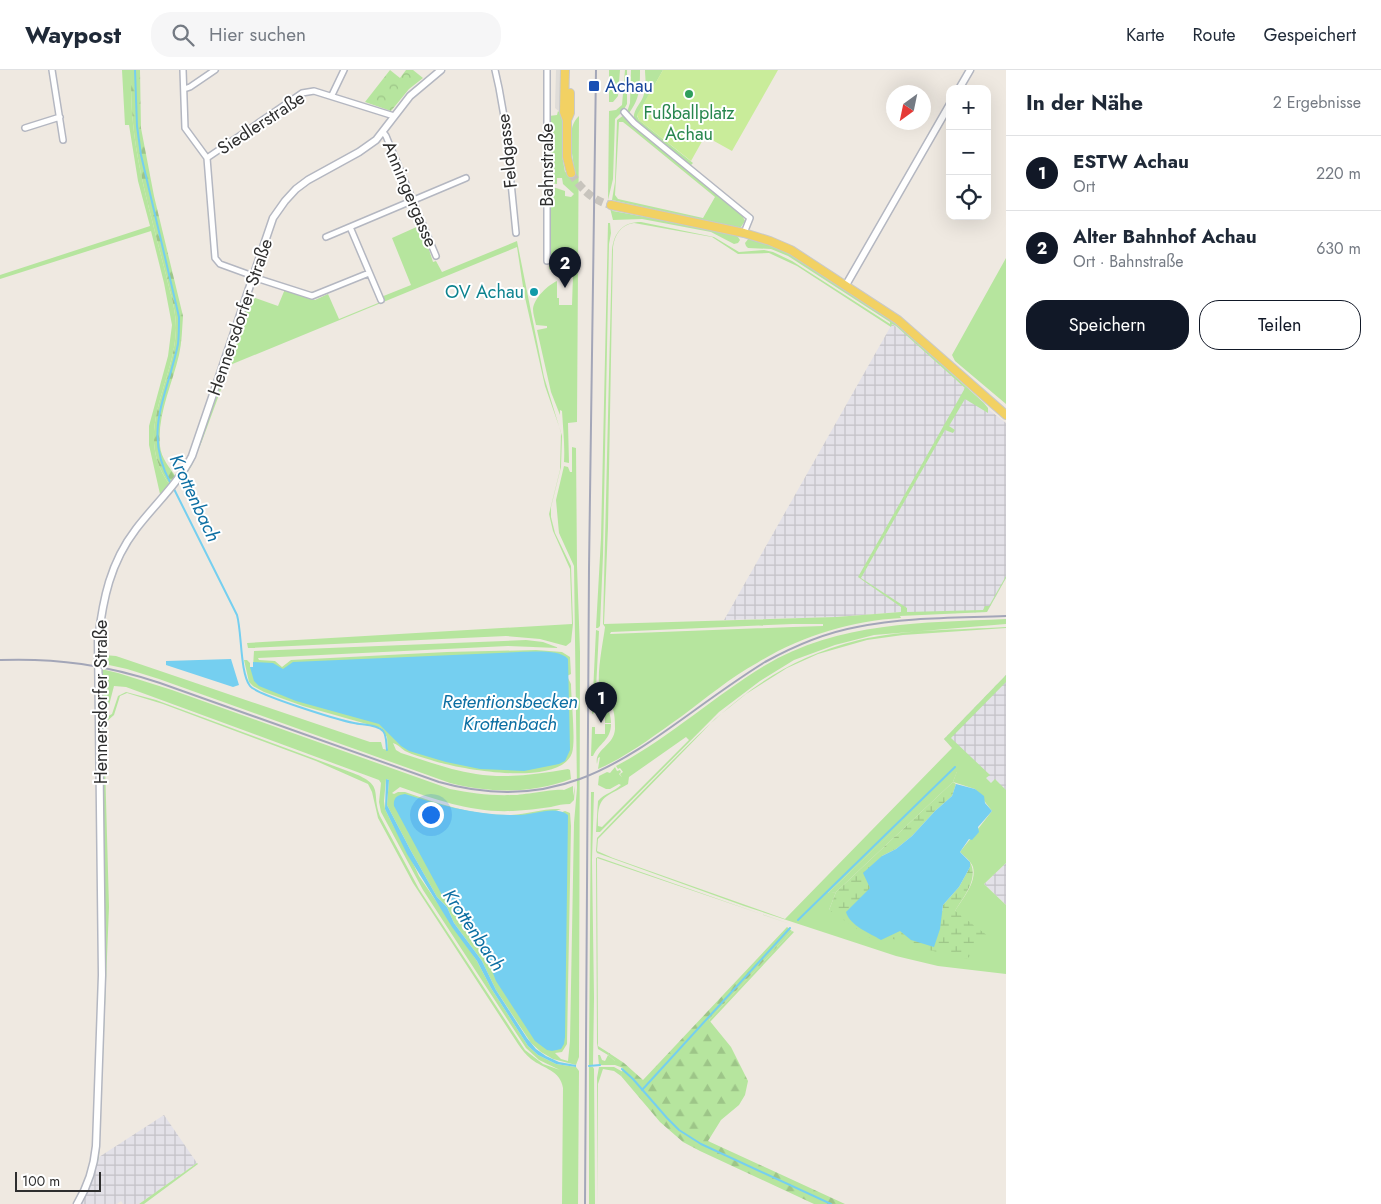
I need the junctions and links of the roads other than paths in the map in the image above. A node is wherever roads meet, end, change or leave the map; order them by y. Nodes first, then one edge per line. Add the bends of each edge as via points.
1 (52, 70) edge
2 (183, 70) edge
3 (215, 70) edge
4 (344, 70) edge
5 (441, 70) edge
6 (494, 70) edge
7 (547, 70) edge
8 (565, 70) edge
9 (570, 70) edge
10 (970, 70) edge
11 (961, 85) edge
12 (184, 89) junction
13 (332, 95) junction
14 (946, 111) edge
15 (624, 112) dead end
16 (394, 116) junction
17 (60, 117) junction
18 (567, 120) junction
19 (25, 128) dead end
20 (383, 132) junction
21 (63, 140) dead end
22 (207, 158) junction
23 (571, 173) tunnel mouth
24 (466, 178) dead end
25 (413, 202) junction
26 (611, 205) tunnel mouth
27 (350, 227) junction
28 (516, 233) dead end
29 (744, 233) junction
30 (326, 237) dead end
31 (436, 256) dead end
32 (547, 261) dead end
33 (369, 273) junction
34 (253, 276) junction
35 (846, 285) junction
36 (381, 300) dead end
37 (1006, 415) edge
38 (77, 1204) edge

1 - 17 street
2 - 12 street
3 - 12 street
4 - 13 street
5 - 16 street, Hennersdorfer Straße via 410,96
6 - 28 street, Feldgasse via 505,122
7 - 32 street, Bahnstraße
8 - 18 main road via 564,112
9 - 18 main road via 570,114
10 - 11 street
12 - 22 street via 185,128
13 - 16 street, Siedlerstraße
13 - 22 street, Siedlerstraße via 314,91 302,93
14 - 35 street
15 - 29 street via 750,218
16 - 20 street, Hennersdorfer Straße
17 - 19 street
17 - 21 street
18 - 23 main road via 567,156
20 - 25 street, Anningergasse
20 - 34 street, Hennersdorfer Straße via 360,152 308,180 285,201 274,218
22 - 34 street, Siedlerstraße via 215,258 220,264
24 - 25 street
25 - 27 street
25 - 31 street, Anningergasse
26 - 29 main road
27 - 30 street
27 - 33 street
29 - 35 main road via 791,250
33 - 34 street via 312,296
33 - 36 street
34 - 38 street, Hennersdorfer Straße via 192,456 170,490 134,531 111,573 102,604 98,640 102,975 96,1146 94,1165
35 - 37 main road via 898,320

